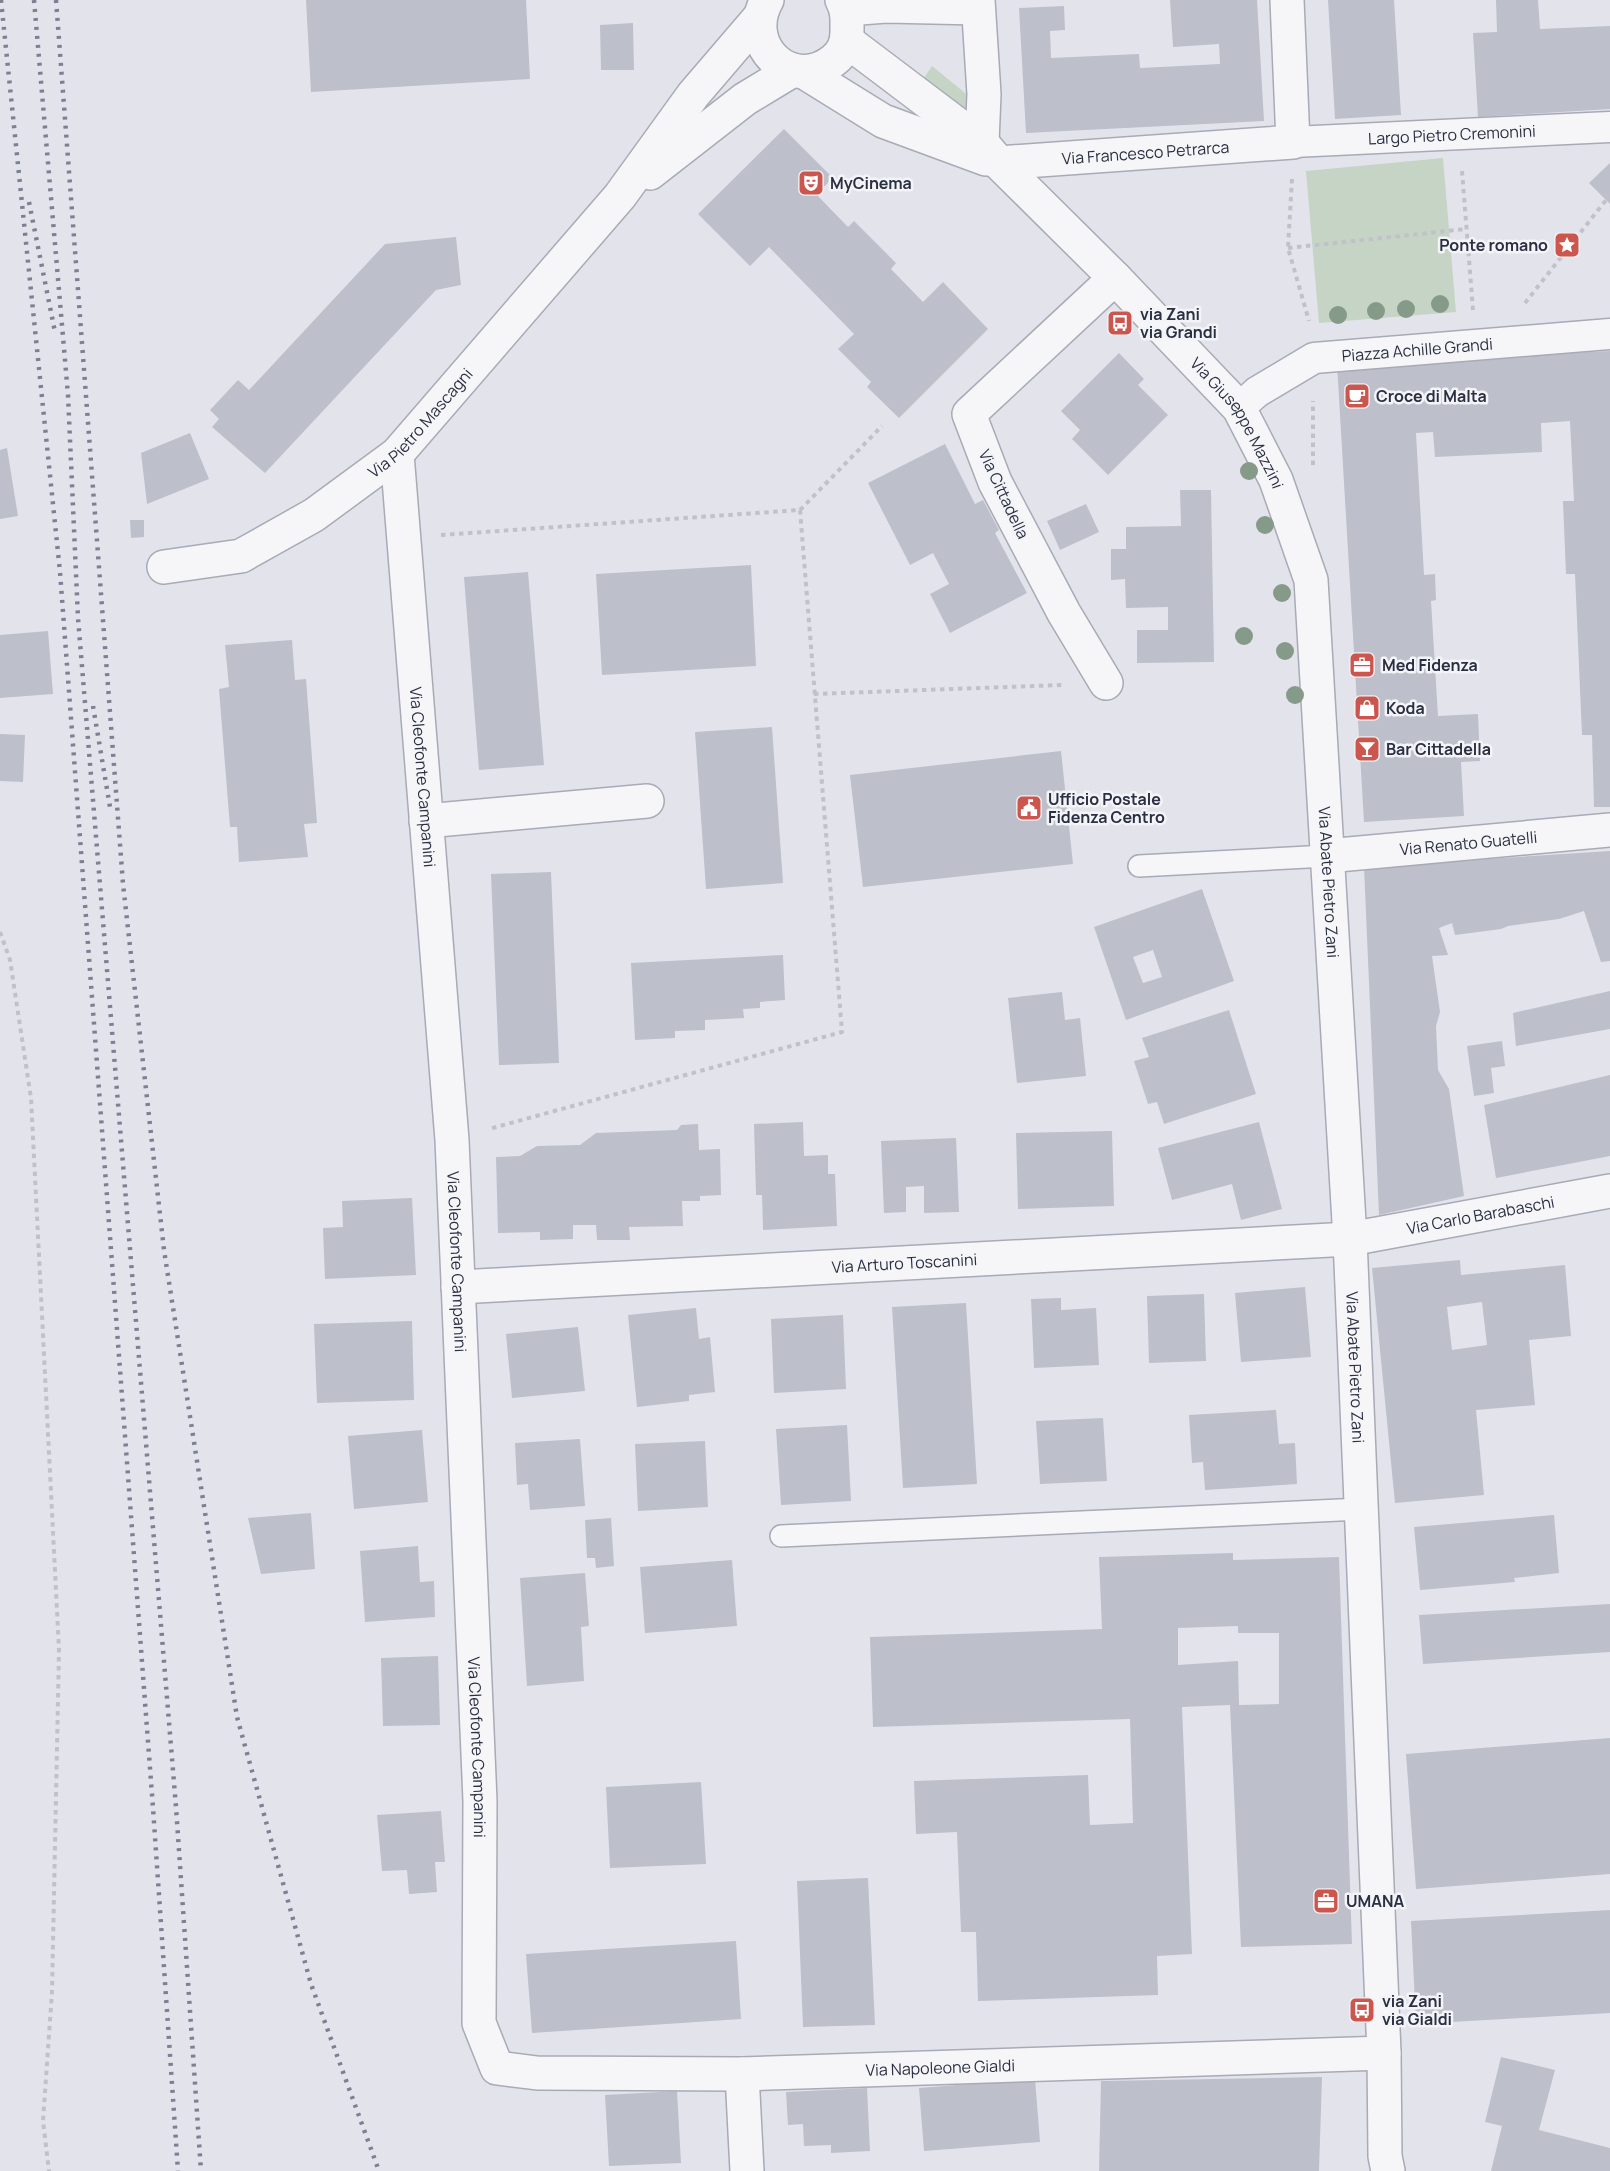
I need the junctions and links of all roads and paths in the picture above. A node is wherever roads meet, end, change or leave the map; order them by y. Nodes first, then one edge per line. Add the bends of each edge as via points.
1 (1287, 0) edge
2 (844, 4) edge
3 (978, 4) edge
4 (761, 7) edge
5 (848, 41) junction
6 (798, 71) junction
7 (1610, 127) edge
8 (1459, 133) junction
9 (1293, 142) junction
10 (990, 153) junction
11 (620, 196) junction
12 (1606, 200) dead end
13 (1466, 229) junction
14 (1288, 248) junction
15 (1115, 278) junction
16 (1528, 301) dead end
17 (1610, 334) edge
18 (1476, 344) junction
19 (1314, 358) junction
20 (1239, 408) junction
21 (882, 426) dead end
22 (396, 454) junction
23 (800, 510) junction
24 (405, 538) junction
25 (164, 567) dead end
26 (1311, 580) joint
27 (1106, 683) joint
28 (814, 694) junction
29 (646, 801) dead end
30 (426, 820) junction
31 (1610, 830) edge
32 (1327, 856) junction
33 (1139, 866) dead end
34 (0, 932) edge
35 (452, 1140) junction
36 (1610, 1191) edge
37 (1350, 1239) junction
38 (458, 1287) junction
39 (1361, 1509) junction
40 (781, 1536) dead end
41 (1384, 2053) junction
42 (497, 2068) joint
43 (742, 2074) junction
44 (1385, 2166) edge
45 (50, 2171) edge
46 (747, 2171) edge

1 - 9 street
2 - 3 street
2 - 5 street
3 - 10 street
4 - 6 street, Via Giuseppe Mazzini via 759,29 764,47 778,63
4 - 11 street, Via Pietro Mascagni
5 - 6 street, Via Pietro Mascagni via 828,65
5 - 10 street, Via Giuseppe Mazzini
6 - 10 street, Via Giuseppe Mazzini via 883,121
6 - 11 street, Via Pietro Mascagni via 745,99
7 - 8 street, Largo Pietro Cremonini
8 - 9 street, Largo Pietro Cremonini
8 - 13 path
9 - 10 street, Via Francesco Petrarca
9 - 14 path
10 - 15 street, Via Giuseppe Mazzini
11 - 22 street, Via Pietro Mascagni
12 - 16 path
13 - 14 path
13 - 18 path
14 - 19 path via 1309,322
15 - 20 street, Via Giuseppe Mazzini
15 - 27 street, Via Cittadella via 969,414 995,482
17 - 18 street, Piazza Achille Grandi
18 - 19 street, Piazza Achille Grandi
19 - 20 street, Piazza Achille Grandi via 1257,392
20 - 26 street, Via Giuseppe Mazzini via 1276,480
21 - 23 path
22 - 24 street, Via Cleofonte Campanini
22 - 25 street, Via Pietro Mascagni via 314,514 241,556
23 - 24 path
23 - 28 path
24 - 30 street, Via Cleofonte Campanini
26 - 32 street, Via Abate Pietro Zani
27 - 28 path
28 - 35 path via 842,1032
29 - 30 street
30 - 35 street, Via Cleofonte Campanini
31 - 32 street, Via Renato Guatelli
32 - 33 lane
32 - 37 street, Via Abate Pietro Zani
34 - 45 path via 10,960 31,1098 59,1650 52,1992 43,2121
35 - 38 street, Via Cleofonte Campanini
36 - 37 street, Via Carlo Barabaschi
37 - 38 street, Via Arturo Toscanini
37 - 39 street, Via Abate Pietro Zani
38 - 42 street, Via Cleofonte Campanini via 480,1801 479,2023
39 - 40 lane
39 - 41 street, Via Abate Pietro Zani
41 - 43 street, Via Napoleone Gialdi
41 - 44 street, Via Abate Pietro Zani
42 - 43 street, Via Napoleone Gialdi via 537,2073
43 - 46 street

